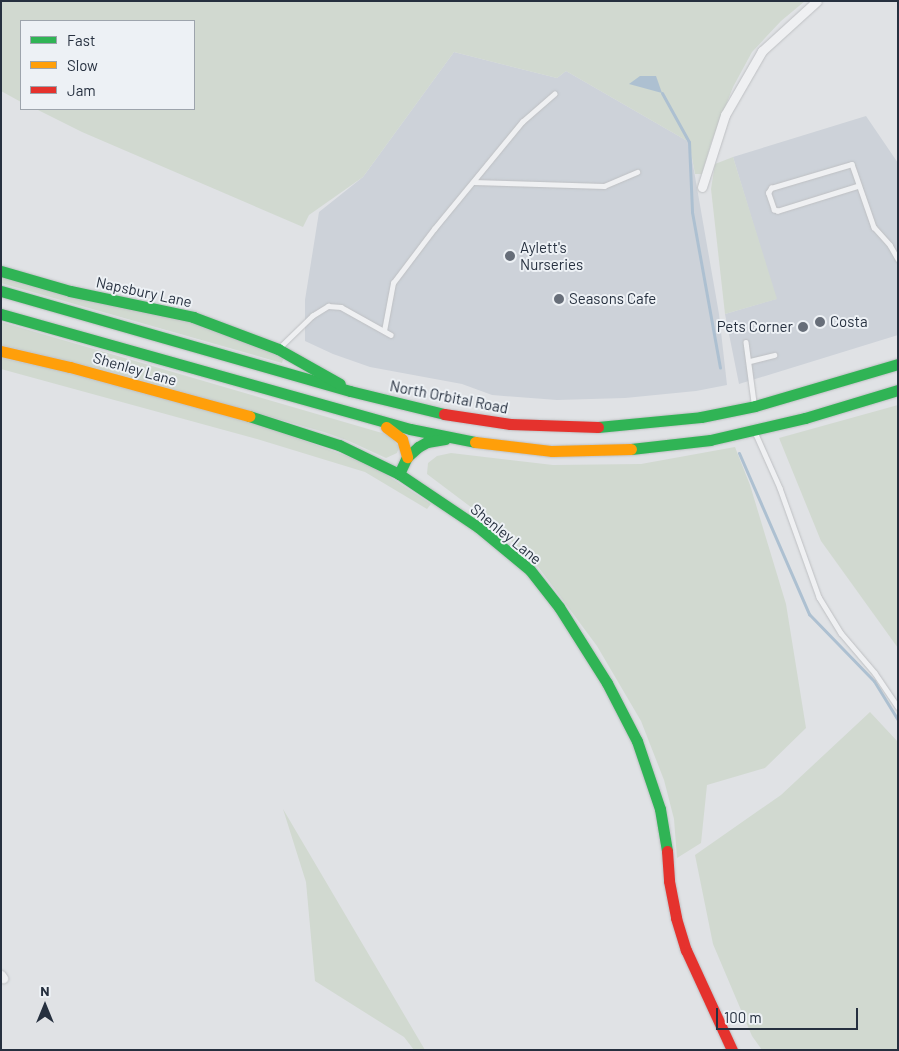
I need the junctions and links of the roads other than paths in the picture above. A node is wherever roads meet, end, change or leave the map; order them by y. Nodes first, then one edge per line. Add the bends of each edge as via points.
1 (817, 1) edge
2 (554, 94) dead end
3 (637, 172) dead end
4 (474, 182) junction
5 (859, 186) junction
6 (702, 187) dead end
7 (898, 259) edge
8 (1, 271) edge
9 (1, 291) edge
10 (1, 314) edge
11 (384, 331) junction
12 (391, 335) dead end
13 (746, 342) dead end
14 (278, 349) junction
15 (1, 351) edge
16 (774, 355) dead end
17 (750, 361) junction
18 (898, 364) edge
19 (898, 390) edge
20 (350, 391) junction
21 (755, 406) junction
22 (375, 421) junction
23 (755, 431) junction
24 (449, 438) junction
25 (407, 457) junction
26 (399, 474) junction
27 (898, 708) edge
28 (732, 1050) edge

1 - 6 street via 762,51 725,115
2 - 4 lane via 522,122
3 - 4 lane via 604,186
4 - 11 lane via 393,283
5 - 5 lane via 854,166 849,164 771,188 768,193 774,210 778,211
5 - 7 lane via 874,227
8 - 14 main road, Napsbury Lane via 70,291 193,317
9 - 20 main road, North Orbital Road
10 - 22 main road
11 - 12 lane
11 - 14 lane via 341,307 328,306 312,316
13 - 17 lane
14 - 20 main road, Napsbury Lane
15 - 26 main road, Shenley Lane via 79,369 321,438
16 - 17 lane
17 - 21 lane
18 - 21 main road, North Orbital Road
19 - 23 main road
20 - 21 main road, North Orbital Road via 439,413 510,424 566,427 651,424
22 - 24 main road
22 - 25 main road via 402,438
23 - 24 main road via 686,444 594,451 543,450
23 - 27 lane via 780,488 819,597
24 - 25 main road via 427,442
25 - 26 main road
26 - 28 main road, Shenley Lane via 478,527 530,570 559,607 607,683 637,741 656,790 665,830 672,900 686,950

